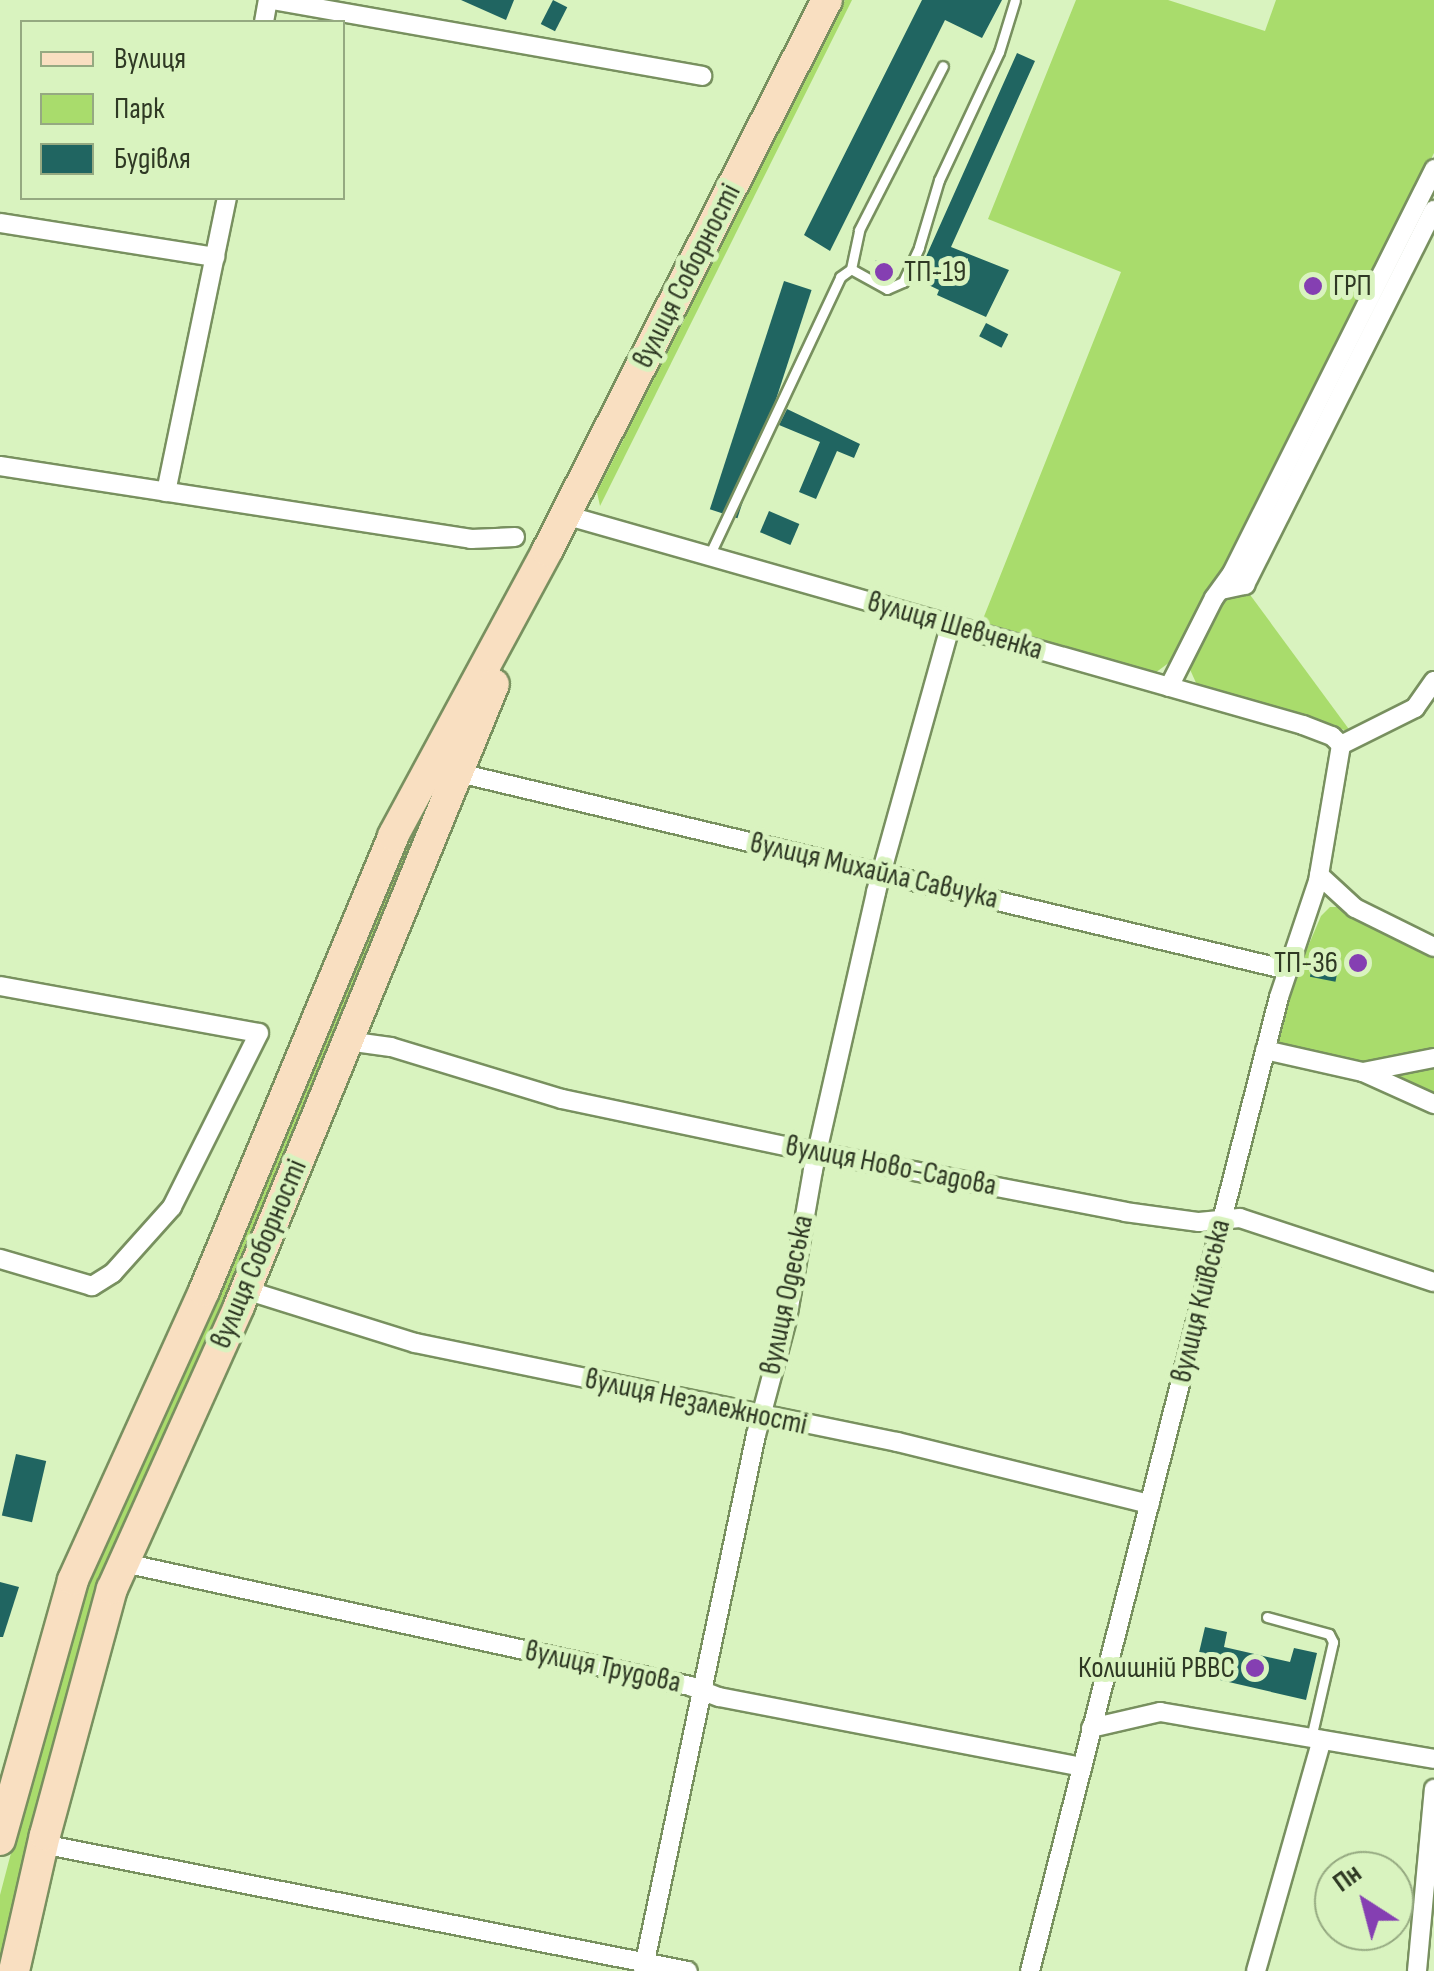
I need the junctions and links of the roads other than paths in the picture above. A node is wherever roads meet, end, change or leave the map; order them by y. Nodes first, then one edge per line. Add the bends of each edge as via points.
1 (270, 0) edge
2 (827, 0) edge
3 (1015, 0) edge
4 (942, 66) dead end
5 (702, 76) dead end
6 (1434, 169) edge
7 (227, 200) edge
8 (1434, 210) edge
9 (0, 223) edge
10 (215, 257) junction
11 (852, 269) junction
12 (0, 466) edge
13 (166, 492) junction
14 (565, 515) junction
15 (515, 538) dead end
16 (547, 551) junction
17 (708, 556) junction
18 (1222, 590) junction
19 (950, 624) junction
20 (1434, 681) edge
21 (1169, 686) junction
22 (1341, 745) junction
23 (459, 772) junction
24 (882, 874) junction
25 (1319, 875) junction
26 (1434, 947) edge
27 (1288, 970) junction
28 (0, 986) edge
29 (346, 1041) junction
30 (1265, 1050) junction
31 (1434, 1058) edge
32 (1363, 1072) junction
33 (1434, 1104) edge
34 (817, 1152) junction
35 (1222, 1219) junction
36 (0, 1259) edge
37 (1434, 1282) edge
38 (246, 1290) junction
39 (760, 1416) junction
40 (1149, 1504) junction
41 (124, 1563) junction
42 (1267, 1618) dead end
43 (703, 1691) junction
44 (1092, 1728) junction
45 (1316, 1739) junction
46 (1434, 1759) edge
47 (1082, 1767) junction
48 (1434, 1788) edge
49 (0, 1840) edge
50 (42, 1844) junction
51 (644, 1967) edge
52 (14, 1971) edge
53 (688, 1971) edge
54 (1030, 1971) edge
55 (1256, 1971) edge
56 (1417, 1971) edge

1 - 5 street
2 - 14 main road, вулиця Соборності
3 - 11 lane via 903,282 887,289
4 - 11 lane via 859,230
6 - 18 street
7 - 10 street
8 - 18 street via 1245,585
9 - 10 street
10 - 13 street
11 - 17 lane via 840,277
12 - 13 street
13 - 15 street via 471,538
14 - 16 main road, вулиця Соборності
14 - 17 street, вулиця Шевченка
16 - 23 main road, вулиця Соборності
16 - 49 main road, вулиця Соборності via 393,836 204,1291 73,1580
17 - 19 street, вулиця Шевченка
18 - 21 street
19 - 21 street, вулиця Шевченка
19 - 24 street, вулиця Одеська
20 - 22 street via 1415,708
21 - 22 street, вулиця Шевченка via 1321,730
22 - 25 street, вулиця Київська
23 - 24 street, вулиця Михайла Савчука
23 - 29 main road, вулиця Соборності
24 - 27 street, вулиця Михайла Савчука
24 - 34 street, вулиця Одеська
25 - 26 street via 1355,908
25 - 27 street, вулиця Київська
27 - 30 street, вулиця Київська
28 - 36 street via 258,1033 172,1207 113,1273 92,1286
29 - 34 street, вулиця Ново-Садова via 391,1047 562,1099
29 - 38 main road, вулиця Соборності
30 - 32 street
30 - 35 street, вулиця Київська
31 - 32 street
32 - 33 street
34 - 35 street, вулиця Ново-Садова via 1125,1212
34 - 39 street, вулиця Одеська via 788,1319
35 - 37 street, вулиця Ново-Садова via 1240,1218
35 - 40 street, вулиця Київська
38 - 39 street, вулиця Незалежності via 414,1343
38 - 41 main road, вулиця Соборності
39 - 40 street, вулиця Незалежності
39 - 43 street, вулиця Одеська
40 - 44 street, вулиця Київська
41 - 43 street, вулиця Трудова
41 - 50 main road, вулиця Соборності
42 - 45 lane via 1330,1634
43 - 47 street, вулиця Трудова
43 - 51 street, вулиця Одеська
44 - 45 street via 1160,1712
44 - 47 street, вулиця Київська
45 - 46 street
45 - 55 street
47 - 54 street, вулиця Київська
48 - 56 street
50 - 51 street
50 - 52 main road, вулиця Соборності
51 - 53 street

